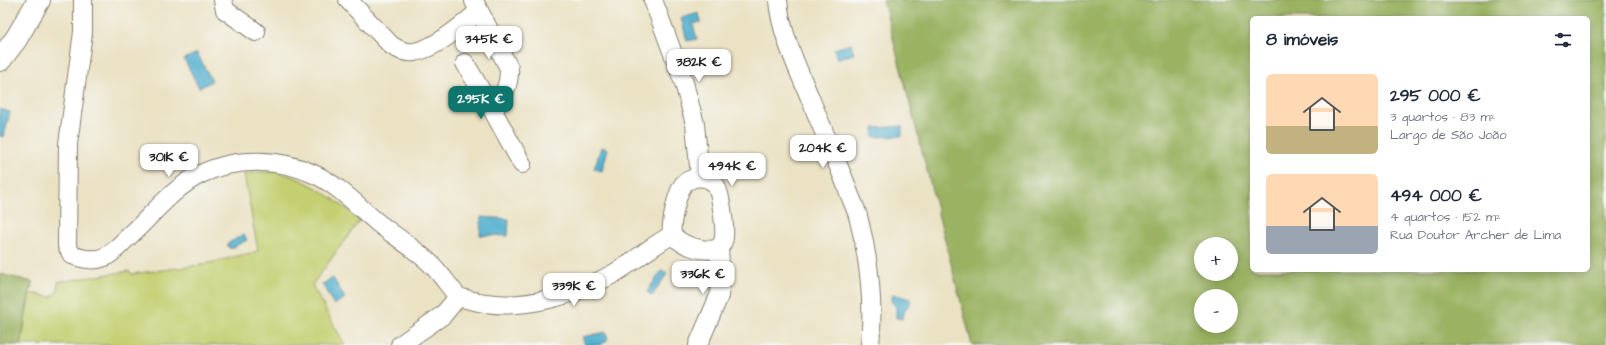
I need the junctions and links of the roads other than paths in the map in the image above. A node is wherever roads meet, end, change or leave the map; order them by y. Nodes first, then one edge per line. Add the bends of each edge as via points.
1 (39, 0) edge
2 (83, 0) edge
3 (223, 0) edge
4 (348, 0) edge
5 (653, 0) edge
6 (778, 0) edge
7 (476, 6) edge
8 (256, 32) dead end
9 (0, 60) edge
10 (465, 63) dead end
11 (493, 111) junction
12 (522, 164) dead end
13 (700, 177) junction
14 (672, 235) junction
15 (719, 248) junction
16 (458, 297) junction
17 (400, 345) edge
18 (698, 345) edge
19 (870, 345) edge

1 - 9 street
2 - 16 street via 83,32 68,144 67,246 72,255 92,259 105,257 174,192 200,174 235,163 276,163 316,175 335,188 431,264
3 - 8 street via 225,10
4 - 7 street via 391,45 400,51 412,52 422,50 462,27
5 - 13 street via 684,83 695,124
6 - 19 street via 795,62 858,215 870,284
7 - 11 street via 509,68 507,89
10 - 11 street
11 - 12 street
13 - 14 street via 688,180 682,185 672,221
13 - 15 street via 715,184 718,193 724,238
14 - 15 street via 701,249
14 - 16 street via 614,273 551,300 520,304 485,303
15 - 18 street via 721,279 718,296
16 - 17 street via 443,315

